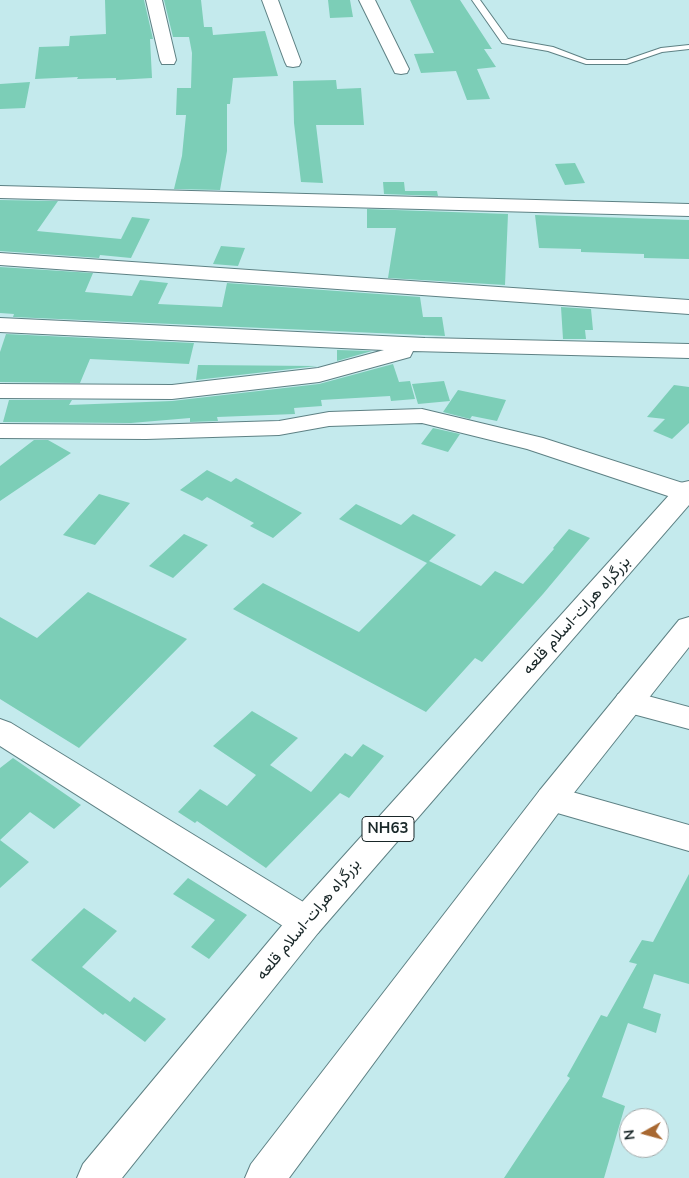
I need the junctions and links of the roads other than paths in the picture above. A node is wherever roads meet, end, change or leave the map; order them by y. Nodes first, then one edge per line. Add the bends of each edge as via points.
1 (154, 0) edge
2 (270, 0) edge
3 (367, 0) edge
4 (476, 0) edge
5 (689, 47) edge
6 (168, 60) dead end
7 (292, 62) dead end
8 (401, 69) dead end
9 (0, 192) edge
10 (689, 210) edge
11 (0, 259) edge
12 (689, 307) edge
13 (0, 326) edge
14 (425, 346) junction
15 (689, 350) edge
16 (0, 391) edge
17 (0, 432) edge
18 (687, 491) edge
19 (689, 627) edge
20 (629, 702) junction
21 (689, 718) edge
22 (0, 731) edge
23 (551, 799) junction
24 (689, 838) edge
25 (306, 922) junction
26 (96, 1178) edge
27 (265, 1178) edge

1 - 6 main road
2 - 7 main road
3 - 8 main road
4 - 5 lane via 505,41 550,50 586,62 627,62 661,50
9 - 10 main road
11 - 12 main road
13 - 14 main road
14 - 15 main road
14 - 16 main road via 319,375 172,392
17 - 18 main road via 280,428 330,420 422,416 534,443
18 - 25 main road, بزرگراه هرات-اسلام قلعه / NH63
19 - 20 main road
20 - 21 main road
20 - 23 main road
22 - 25 main road
23 - 24 main road
23 - 27 main road
25 - 26 main road, بزرگراه هرات-اسلام قلعه / NH63

